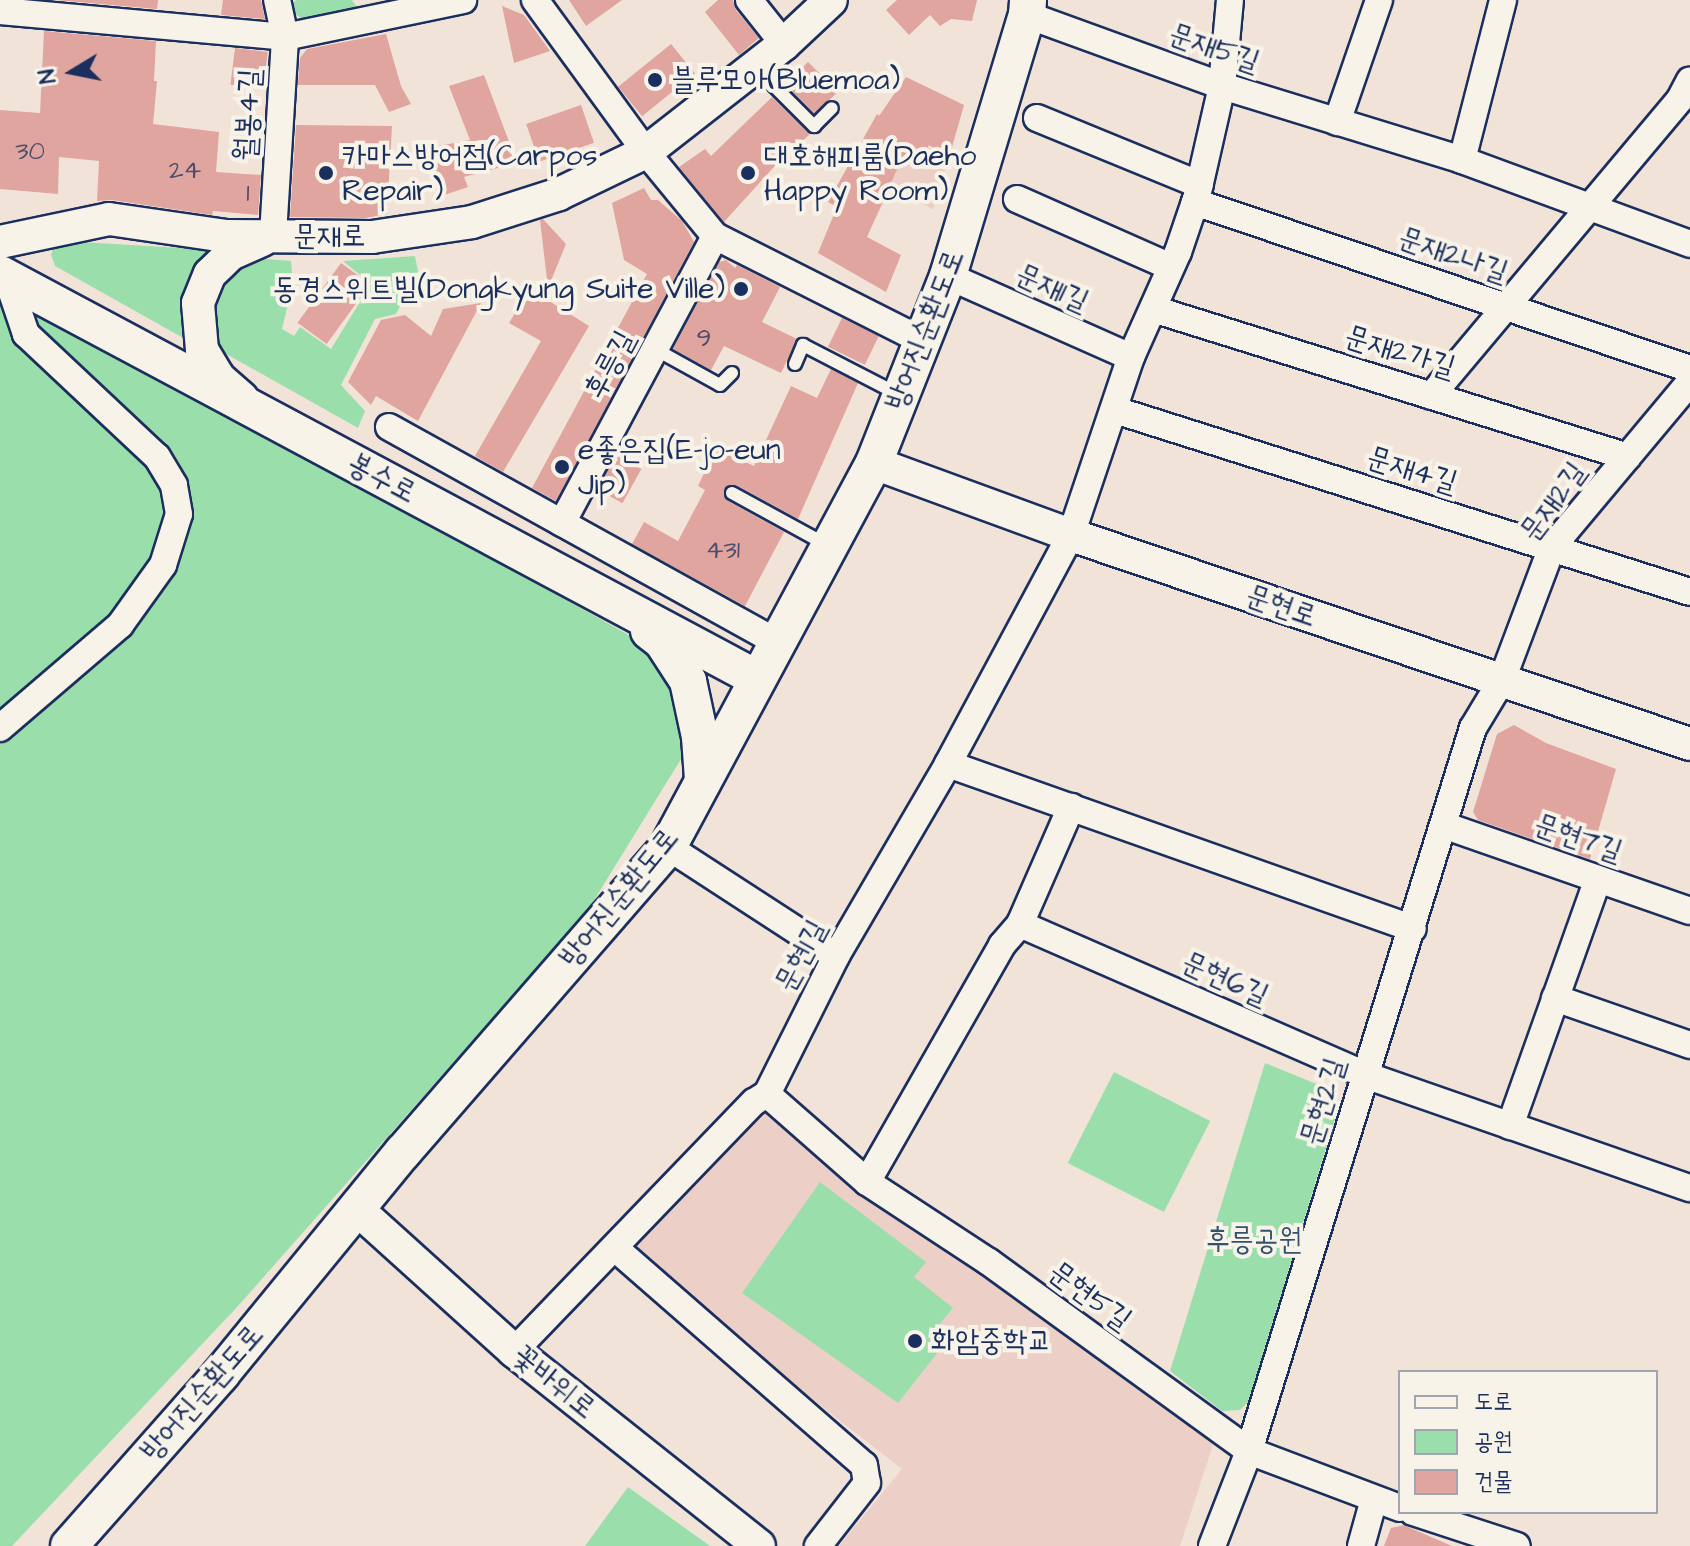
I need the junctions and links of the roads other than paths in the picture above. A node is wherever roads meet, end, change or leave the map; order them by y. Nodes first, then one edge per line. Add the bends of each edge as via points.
1 (277, 0) edge
2 (463, 0) edge
3 (535, 0) edge
4 (749, 0) edge
5 (831, 0) edge
6 (1230, 0) edge
7 (1379, 0) edge
8 (1503, 0) edge
9 (1028, 8) edge
10 (110, 10) edge
11 (0, 11) edge
12 (285, 37) junction
13 (784, 44) junction
14 (755, 66) junction
15 (1690, 80) edge
16 (1222, 86) junction
17 (832, 108) dead end
18 (1037, 118) dead end
19 (1337, 122) junction
20 (646, 152) junction
21 (1462, 160) junction
22 (1198, 194) junction
23 (1017, 199) dead end
24 (1590, 207) junction
25 (273, 235) junction
26 (715, 236) junction
27 (0, 242) edge
28 (1690, 244) edge
29 (1171, 267) junction
30 (4, 276) edge
31 (948, 276) junction
32 (1505, 306) junction
33 (1153, 309) junction
34 (923, 341) junction
35 (655, 349) junction
36 (1131, 357) junction
37 (795, 364) dead end
38 (1690, 369) edge
39 (732, 373) dead end
40 (1690, 382) edge
41 (901, 395) junction
42 (1431, 396) junction
43 (1115, 410) junction
44 (264, 416) junction
45 (389, 427) dead end
46 (1627, 457) junction
47 (874, 463) junction
48 (732, 493) dead end
49 (562, 523) junction
50 (1071, 535) junction
51 (830, 547) junction
52 (1552, 547) junction
53 (1690, 592) edge
54 (612, 603) junction
55 (777, 642) junction
56 (756, 678) junction
57 (1502, 680) junction
58 (0, 728) edge
59 (1690, 744) edge
60 (948, 764) junction
61 (703, 780) junction
62 (1071, 807) junction
63 (1446, 826) junction
64 (668, 847) junction
65 (1598, 879) junction
66 (1690, 911) edge
67 (1020, 924) junction
68 (1413, 929) junction
69 (836, 956) junction
70 (1555, 998) junction
71 (1690, 1045) edge
72 (1365, 1075) junction
73 (767, 1094) junction
74 (1510, 1126) junction
75 (867, 1182) junction
76 (1690, 1188) edge
77 (357, 1209) junction
78 (615, 1248) junction
79 (514, 1351) junction
80 (1249, 1451) junction
81 (1374, 1499) junction
82 (1398, 1507) edge
83 (1418, 1514) edge
84 (1488, 1542) edge
85 (69, 1546) edge
86 (759, 1546) edge
87 (818, 1546) edge
88 (1212, 1546) edge
89 (1361, 1546) edge
90 (1517, 1546) edge

1 - 12 street, 월봉4길
2 - 12 street
3 - 20 street
4 - 13 street
5 - 13 street, 문재로
6 - 16 street
7 - 19 street
8 - 21 street
9 - 16 street, 문재5길
9 - 31 main road, 방어진순환도로
10 - 11 street
10 - 12 street
12 - 25 street, 월봉4길
13 - 14 street, 문재로
14 - 17 lane via 814,126
14 - 20 street, 문재로
15 - 24 street
16 - 19 street, 문재5길
16 - 22 street
18 - 22 street
19 - 21 street, 문재5길
20 - 25 street, 문재로 via 559,194 472,222 372,237
20 - 26 street
21 - 24 street, 문재5길
22 - 29 street
22 - 32 street, 문재2나길
23 - 29 street
24 - 28 street, 문재5길
24 - 32 street
25 - 27 street, 문재로 via 225,236 109,219
25 - 44 street via 231,254 210,274 198,303 202,350 219,378
26 - 34 street
26 - 35 street, 후릉길
29 - 33 street
30 - 44 main road, 봉수로
30 - 58 street, 봉수로 via 26,334 157,457 174,485 179,514 163,565 120,625
31 - 34 main road, 방어진순환도로
31 - 36 street, 문재1길
32 - 38 street, 문재2나길
32 - 42 street
33 - 36 street
33 - 42 street, 문재2가길
34 - 41 main road, 방어진순환도로
35 - 39 lane via 720,385
35 - 49 street, 후릉길
36 - 43 street
37 - 41 lane via 803,345
40 - 46 street, 문재2길
41 - 47 main road, 방어진순환도로
42 - 46 street, 문재2가길
43 - 50 street
43 - 52 street, 문재4길
44 - 54 main road, 봉수로
45 - 49 street
46 - 52 street, 문재2길
47 - 50 street, 문현로
47 - 51 main road, 방어진순환도로
48 - 51 lane
49 - 55 street
50 - 57 street, 문현로
50 - 60 street, 문현1길
51 - 55 main road, 방어진순환도로
52 - 53 street, 문재4길
52 - 57 street, 문재2길
54 - 56 main road, 봉수로
54 - 61 main road via 662,641 688,681
55 - 56 main road, 방어진순환도로
56 - 61 main road, 방어진순환도로
57 - 59 street, 문현로
57 - 63 street, 문현2길 via 1473,728
60 - 62 street
60 - 69 street, 문현1길
61 - 64 main road, 방어진순환도로
62 - 67 street
62 - 68 street
63 - 65 street, 문현7길
63 - 68 street, 문현2길
64 - 69 street
64 - 77 main road, 방어진순환도로
65 - 66 street, 문현7길
65 - 70 street
67 - 72 street, 문현6길
67 - 75 street via 1002,945
68 - 72 street, 문현2길
69 - 73 street, 문현1길
70 - 71 street
70 - 74 street
72 - 74 street, 문현6길
72 - 80 street, 문현2길
73 - 75 street, 문현5길
73 - 78 street, 문현1길
74 - 76 street, 문현6길
75 - 80 street, 문현5길 via 989,1262
77 - 79 street, 꽃바위로
77 - 85 main road, 방어진순환도로
78 - 79 street, 문현1길
78 - 87 street via 864,1465 867,1483
79 - 86 street, 꽃바위로
80 - 81 street, 문현5길
80 - 88 street, 문현2길
81 - 82 street, 문현5길
81 - 89 street
83 - 84 street
84 - 90 street

